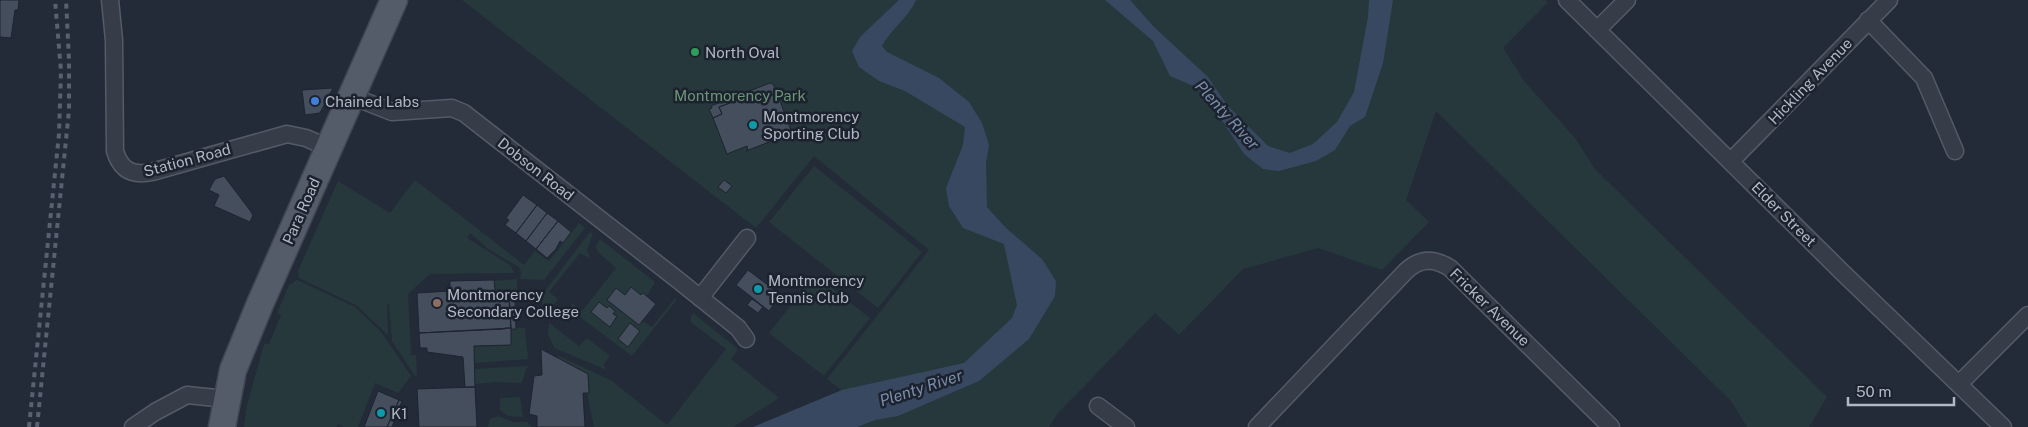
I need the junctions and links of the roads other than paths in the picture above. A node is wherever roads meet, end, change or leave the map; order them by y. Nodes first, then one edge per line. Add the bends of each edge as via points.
1 (110, 0) edge
2 (394, 0) edge
3 (1567, 0) edge
4 (1627, 0) edge
5 (1889, 0) edge
6 (1868, 20) junction
7 (1598, 30) junction
8 (351, 96) junction
9 (329, 148) junction
10 (1955, 151) dead end
11 (1730, 161) junction
12 (747, 238) dead end
13 (700, 298) junction
14 (2028, 315) edge
15 (746, 339) dead end
16 (1960, 384) junction
17 (226, 399) junction
18 (1098, 406) dead end
19 (133, 427) edge
20 (222, 427) edge
21 (1126, 427) edge
22 (1257, 427) edge
23 (1611, 427) edge
24 (2003, 427) edge

1 - 9 street, Station Road via 114,40 115,152 124,169 141,174 152,172 287,134 298,135
2 - 8 main road, Para Road
3 - 7 street, Elder Street
4 - 7 street
5 - 6 street, Hickling Avenue
6 - 10 street via 1924,78
6 - 11 street, Hickling Avenue
7 - 11 street, Elder Street
8 - 9 main road, Para Road
8 - 13 street, Dobson Road via 392,112 460,110
9 - 17 main road, Para Road via 236,362
11 - 16 street, Elder Street
12 - 13 street
13 - 15 street, Dobson Road via 738,328
14 - 16 street
16 - 24 street, Elder Street
17 - 19 street via 186,395
17 - 20 main road, Para Road
18 - 21 street
22 - 23 street, Fricker Avenue via 1406,271 1417,263 1433,260 1450,268

